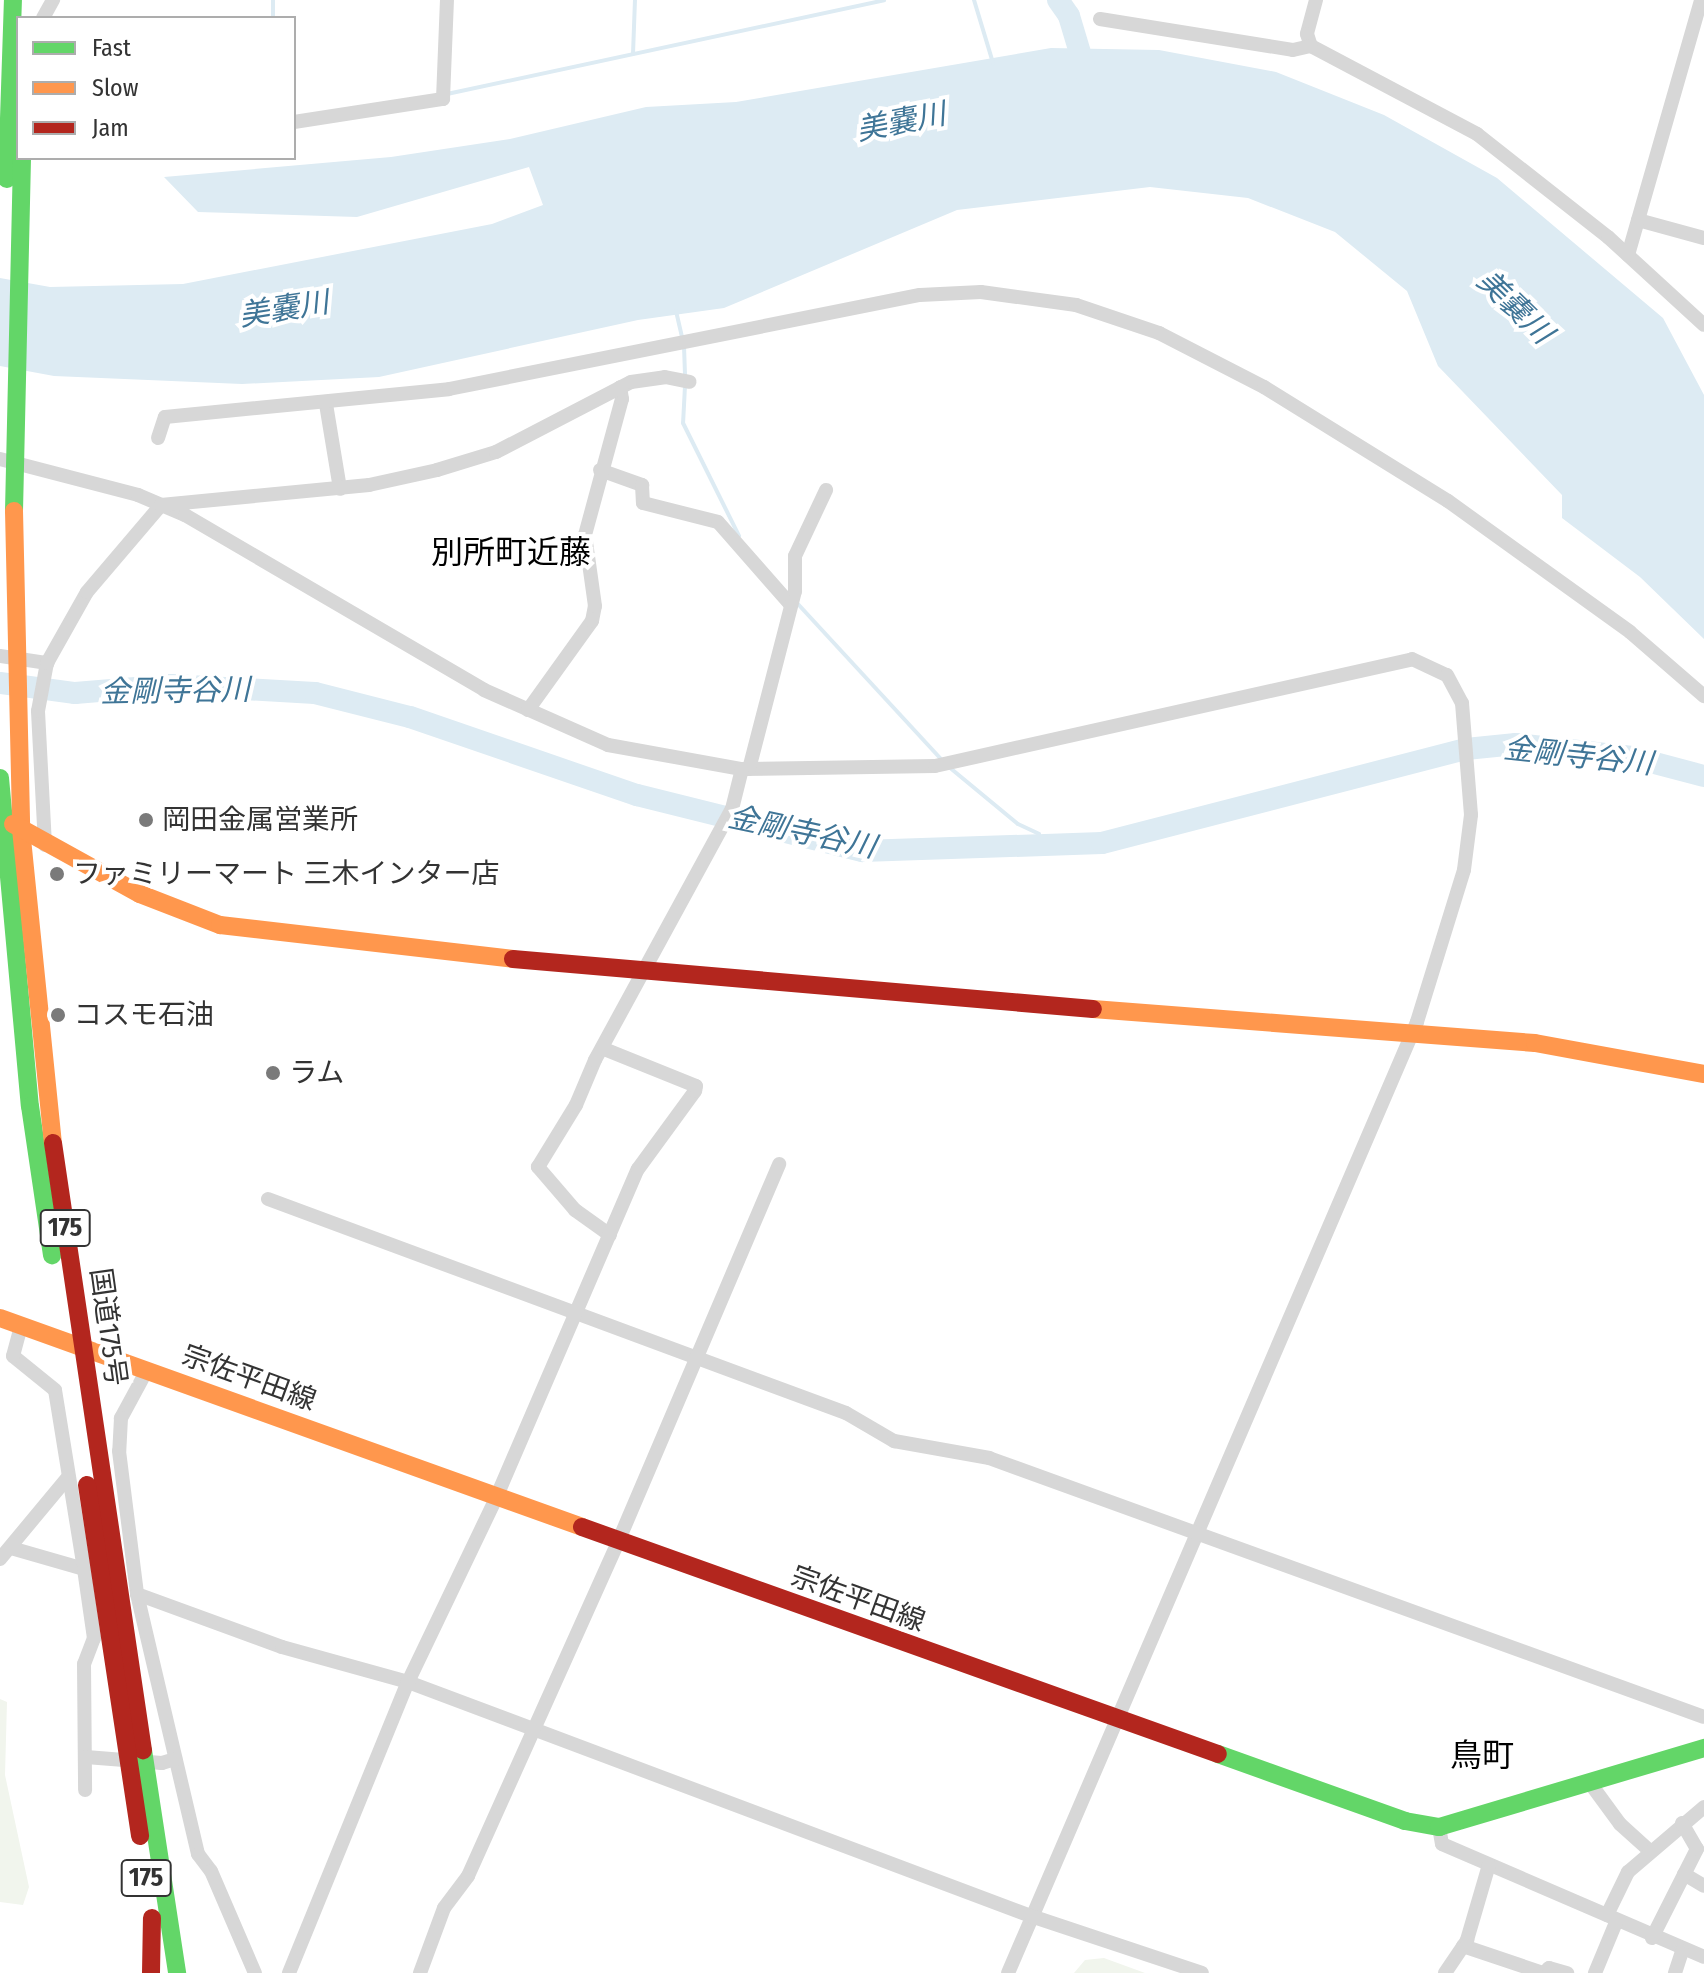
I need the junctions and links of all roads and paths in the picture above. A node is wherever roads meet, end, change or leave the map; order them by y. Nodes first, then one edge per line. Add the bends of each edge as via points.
1 (447, 0) edge
2 (1316, 0) edge
3 (1701, 0) edge
4 (1100, 19) dead end
5 (1311, 46) junction
6 (16, 74) edge
7 (296, 122) edge
8 (22, 160) edge
9 (1638, 220) junction
10 (1704, 238) edge
11 (1628, 255) junction
12 (1704, 325) edge
13 (0, 369) edge
14 (690, 382) dead end
15 (620, 387) junction
16 (326, 404) junction
17 (158, 438) dead end
18 (7, 459) edge
19 (600, 470) junction
20 (340, 489) junction
21 (826, 490) dead end
22 (161, 505) junction
23 (790, 604) junction
24 (0, 656) edge
25 (47, 663) junction
26 (1704, 696) edge
27 (528, 710) junction
28 (745, 769) junction
29 (0, 778) edge
30 (1, 816) edge
31 (21, 829) junction
32 (45, 845) junction
33 (3, 882) edge
34 (645, 970) junction
35 (1408, 1037) junction
36 (604, 1049) junction
37 (1704, 1074) edge
38 (779, 1164) dead end
39 (268, 1199) dead end
40 (610, 1235) junction
41 (577, 1313) junction
42 (0, 1318) edge
43 (21, 1326) junction
44 (73, 1344) junction
45 (696, 1357) junction
46 (147, 1370) junction
47 (68, 1477) junction
48 (496, 1498) junction
49 (1200, 1536) junction
50 (618, 1542) junction
51 (6, 1554) edge
52 (84, 1569) junction
53 (137, 1594) junction
54 (408, 1682) junction
55 (1704, 1717) edge
56 (1116, 1722) junction
57 (531, 1726) junction
58 (133, 1736) junction
59 (1704, 1748) edge
60 (86, 1757) junction
61 (175, 1759) junction
62 (1590, 1783) junction
63 (144, 1786) junction
64 (85, 1790) dead end
65 (1704, 1807) edge
66 (1682, 1823) junction
67 (1439, 1827) junction
68 (1649, 1850) junction
69 (1489, 1865) junction
70 (1684, 1874) junction
71 (1704, 1886) edge
72 (1031, 1916) junction
73 (152, 1918) junction
74 (1612, 1918) junction
75 (1652, 1938) junction
76 (1463, 1946) junction
77 (1682, 1951) junction
78 (1704, 1957) edge
79 (151, 1973) edge
80 (161, 1973) edge
81 (177, 1973) edge
82 (193, 1973) edge
83 (255, 1973) edge
84 (289, 1973) edge
85 (420, 1973) edge
86 (1008, 1973) edge
87 (1202, 1973) edge
88 (1445, 1973) edge
89 (1544, 1973) edge
90 (1567, 1973) edge
91 (1595, 1973) edge
92 (1675, 1973) edge

1 - 7 street via 443,99
2 - 5 street via 1307,34
3 - 9 street
4 - 5 street via 1293,50
5 - 11 street via 1452,116
6 - 13 main road
8 - 18 main road, 国道175号 / 175 via 16,393
9 - 10 street
9 - 11 street
11 - 12 street
14 - 15 street via 665,377
15 - 19 street via 622,399
15 - 20 street via 496,452
16 - 17 street via 165,417
16 - 20 street
16 - 26 street via 449,389 920,295 981,292 1076,305 1172,339 1264,387 1418,482 1630,632
18 - 22 street
18 - 31 main road, 国道175号 / 175 via 13,484
19 - 23 street via 642,485 643,503 718,522
19 - 27 street via 585,535 595,606 592,621
20 - 22 street
21 - 23 street via 795,556
22 - 25 street via 87,592
22 - 27 street
23 - 28 street
24 - 25 street
25 - 32 street via 38,711
27 - 28 street via 608,745
28 - 34 street via 732,809
28 - 35 street via 935,766 1412,659 1447,675 1462,703 1471,778 1464,870
29 - 30 main road, 国道175号 / 175
30 - 31 main road
30 - 33 main road, 国道175号 / 175
31 - 32 main road
31 - 44 main road, 国道175号 / 175
32 - 34 main road via 140,894 220,925 415,950
33 - 44 main road, 国道175号 / 175 via 30,1106
34 - 35 main road
34 - 36 street
35 - 37 main road via 1535,1043
35 - 49 street
36 - 40 street via 538,1167 575,1210
36 - 40 street via 696,1086 638,1169
38 - 45 street
39 - 41 street
40 - 41 street
41 - 45 street
41 - 48 street
42 - 43 main road, 宗佐平田線
43 - 44 main road, 宗佐平田線
43 - 47 street via 13,1356 55,1390
44 - 46 main road, 宗佐平田線
44 - 58 main road, 国道175号 / 175
45 - 49 street via 846,1413 894,1441 989,1458
45 - 50 street
46 - 48 main road, 宗佐平田線
46 - 53 street via 121,1418 119,1451
47 - 51 street
47 - 52 street
48 - 50 main road, 宗佐平田線
48 - 54 street
49 - 55 street
49 - 56 street
50 - 56 main road, 宗佐平田線
50 - 57 street
51 - 52 street
52 - 60 street via 94,1638 84,1664
53 - 54 street via 282,1647
53 - 61 street
54 - 57 street
54 - 84 street
56 - 67 main road, 宗佐平田線 via 1405,1821
56 - 72 street
57 - 72 street
57 - 85 street via 468,1876 444,1908
58 - 63 main road, 国道175号 / 175
58 - 63 main road, 国道175号 / 175 via 145,1759
59 - 62 main road, 宗佐平田線
60 - 61 street via 162,1763
60 - 64 street
61 - 83 street via 198,1854 211,1871
62 - 67 main road, 宗佐平田線
62 - 68 street via 1620,1824
63 - 73 main road, 国道175号 / 175
63 - 81 main road, 国道175号 / 175
63 - 82 main road
65 - 66 street
66 - 68 street
66 - 70 street via 1697,1849
67 - 69 street via 1442,1844
68 - 74 street via 1628,1872
69 - 74 street
69 - 76 street
70 - 71 street
70 - 75 street
72 - 86 street
72 - 87 street
73 - 79 main road
73 - 80 main road, 国道175号 / 175
74 - 75 street
74 - 91 street
75 - 77 street
76 - 88 street
76 - 89 street
77 - 78 street
77 - 92 street
89 - 90 street via 1549,1968

